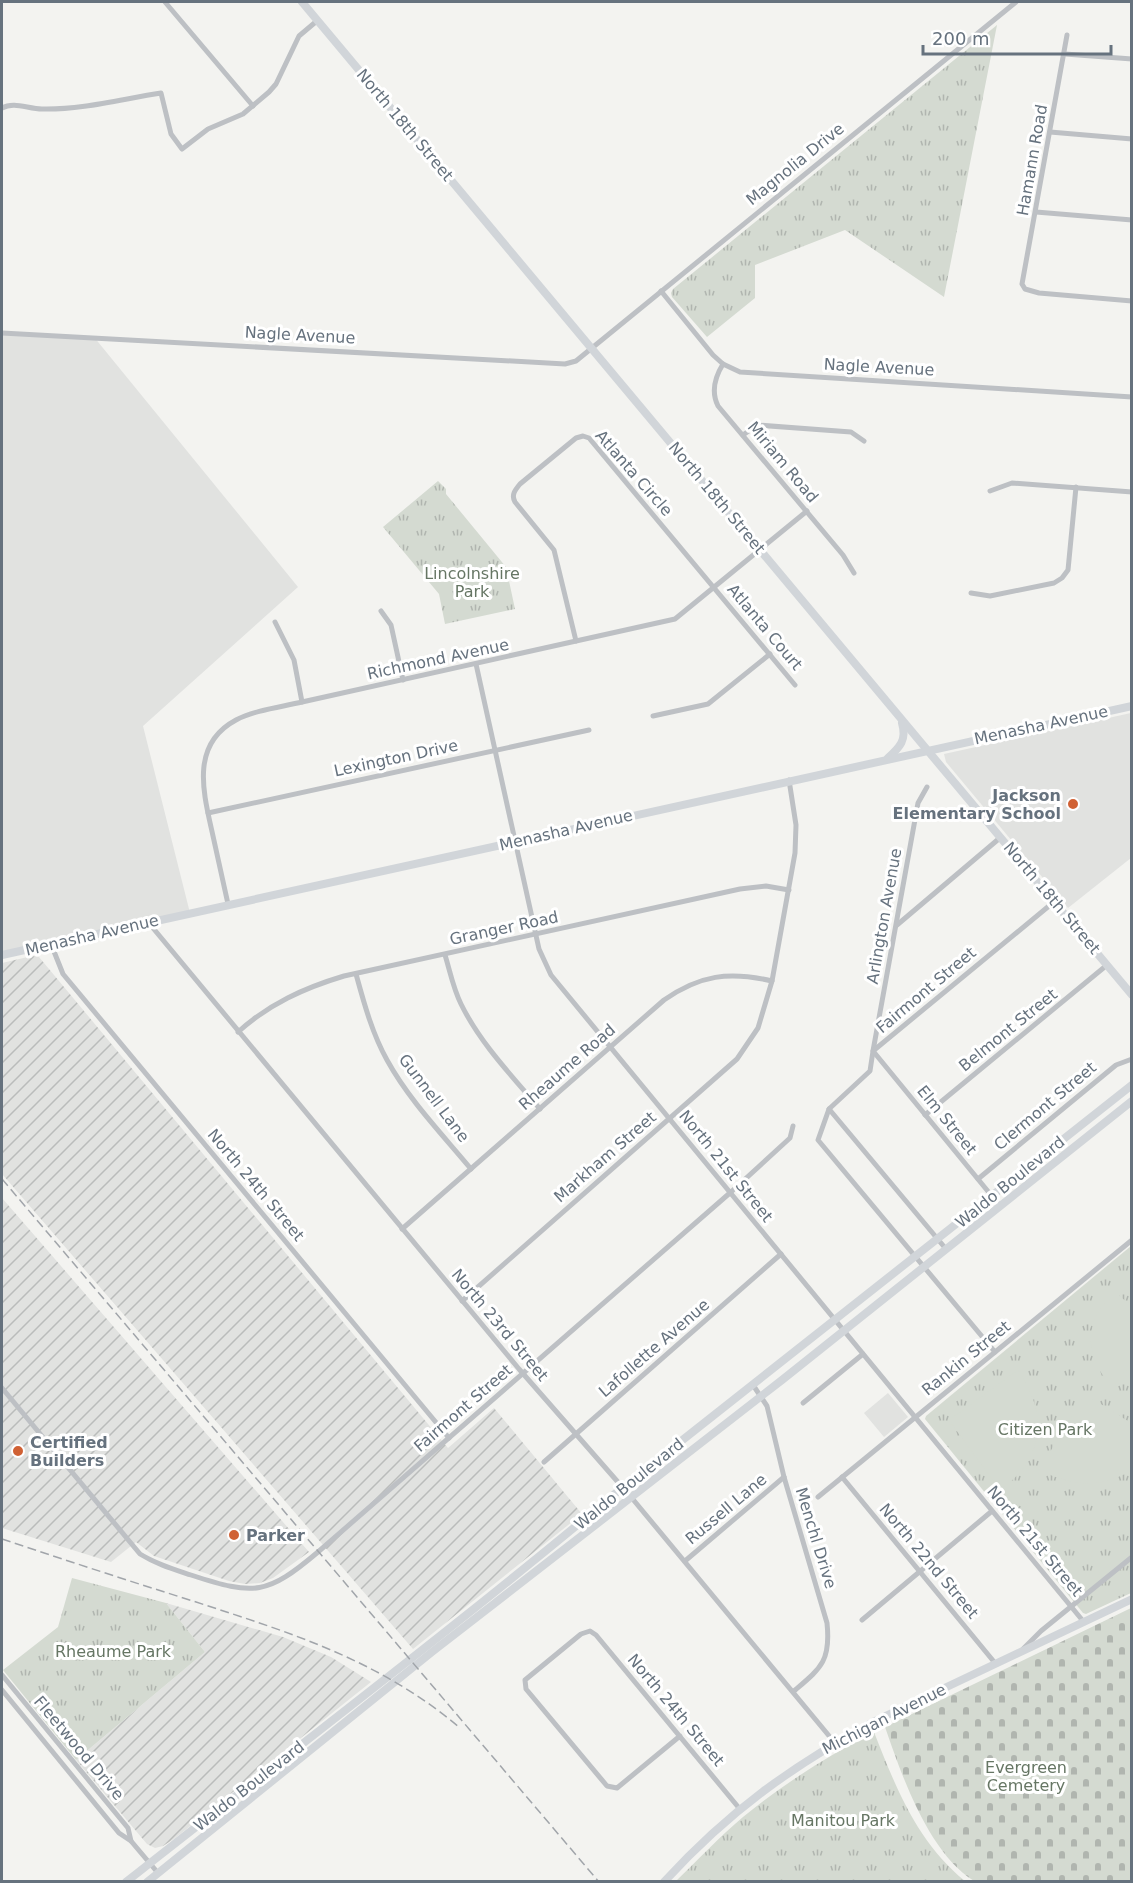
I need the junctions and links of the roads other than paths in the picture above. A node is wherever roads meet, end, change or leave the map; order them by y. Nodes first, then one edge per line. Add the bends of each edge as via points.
1 (165, 2) edge
2 (302, 2) edge
3 (1016, 2) edge
4 (318, 20) junction
5 (1067, 35) dead end
6 (1065, 54) junction
7 (1131, 60) edge
8 (253, 106) junction
9 (2, 108) edge
10 (1050, 132) junction
11 (1131, 140) edge
12 (1036, 212) junction
13 (1131, 220) edge
14 (661, 291) junction
15 (1131, 301) edge
16 (2, 333) edge
17 (591, 348) junction
18 (723, 364) junction
19 (1131, 398) edge
20 (743, 435) junction
21 (864, 441) dead end
22 (1076, 487) junction
23 (990, 491) dead end
24 (1131, 492) edge
25 (807, 511) junction
26 (760, 550) junction
27 (854, 573) dead end
28 (714, 588) junction
29 (971, 593) dead end
30 (381, 611) dead end
31 (274, 622) dead end
32 (576, 642) junction
33 (770, 654) junction
34 (476, 664) junction
35 (403, 680) junction
36 (795, 684) dead end
37 (302, 702) junction
38 (1131, 706) edge
39 (653, 716) dead end
40 (901, 719) junction
41 (589, 730) dead end
42 (495, 750) junction
43 (927, 750) junction
44 (887, 759) junction
45 (789, 780) junction
46 (927, 787) dead end
47 (208, 813) junction
48 (1001, 837) junction
49 (515, 842) junction
50 (789, 890) junction
51 (1055, 902) junction
52 (228, 904) junction
53 (148, 922) junction
54 (896, 925) junction
55 (536, 935) junction
56 (51, 944) junction
57 (446, 954) junction
58 (2, 955) edge
59 (1107, 965) junction
60 (356, 974) junction
61 (772, 981) junction
62 (1131, 995) edge
63 (238, 1032) junction
64 (610, 1047) junction
65 (873, 1052) junction
66 (1131, 1059) edge
67 (1131, 1085) edge
68 (1131, 1101) edge
69 (540, 1109) junction
70 (829, 1109) junction
71 (925, 1115) junction
72 (670, 1119) junction
73 (793, 1126) dead end
74 (471, 1169) junction
75 (978, 1179) junction
76 (731, 1192) junction
77 (992, 1196) junction
78 (1000, 1206) junction
79 (402, 1229) junction
80 (938, 1239) junction
81 (1131, 1240) edge
82 (946, 1249) junction
83 (781, 1254) junction
84 (914, 1257) junction
85 (924, 1267) junction
86 (462, 1301) junction
87 (835, 1320) junction
88 (844, 1330) junction
89 (995, 1352) junction
90 (863, 1354) junction
91 (523, 1374) junction
92 (753, 1385) junction
93 (2, 1388) edge
94 (761, 1395) junction
95 (802, 1403) dead end
96 (916, 1417) junction
97 (576, 1434) junction
98 (449, 1438) junction
99 (544, 1462) dead end
100 (784, 1477) junction
101 (843, 1477) junction
102 (623, 1487) junction
103 (631, 1497) junction
104 (818, 1497) dead end
105 (992, 1510) junction
106 (1131, 1557) edge
107 (685, 1561) junction
108 (920, 1571) junction
109 (1131, 1599) edge
110 (1071, 1606) junction
111 (862, 1620) dead end
112 (1083, 1621) junction
113 (429, 1649) junction
114 (1022, 1650) junction
115 (995, 1663) junction
116 (2, 1675) edge
117 (2, 1690) edge
118 (794, 1691) junction
119 (371, 1696) junction
120 (680, 1736) junction
121 (835, 1743) junction
122 (739, 1808) junction
123 (131, 1841) junction
124 (149, 1863) junction
125 (158, 1873) junction
126 (126, 1881) edge
127 (147, 1881) edge
128 (664, 1881) edge

1 - 8 street
2 - 4 street, North 18th Street
3 - 14 street, Magnolia Drive
4 - 8 street via 298,36 276,84
4 - 17 street, North 18th Street
5 - 6 street, Hamann Road
6 - 7 street
6 - 10 street, Hamann Road
8 - 9 street via 208,129 182,149 171,134 161,93 65,108 13,104
10 - 11 street
10 - 12 street, Hamann Road
12 - 13 street
12 - 15 street, Hamann Road via 1025,289
14 - 17 street, Magnolia Drive
14 - 18 street, Nagle Avenue
16 - 17 street, Nagle Avenue via 565,364 576,361
17 - 26 street, North 18th Street
18 - 19 street, Nagle Avenue via 749,374
18 - 20 street, Miriam Road via 714,386 714,399
20 - 21 street via 757,425 851,432
20 - 25 street, Miriam Road
22 - 23 street via 1011,483
22 - 24 street
22 - 29 street via 1068,570 1062,578 990,597
25 - 26 street, Richmond Avenue
25 - 27 street, Miriam Road
26 - 28 street, Richmond Avenue
26 - 40 street, North 18th Street
28 - 32 street, Richmond Avenue via 675,619
28 - 32 street, Atlanta Circle via 589,438 579,436 520,484 513,496 554,550
28 - 33 street, Atlanta Court
30 - 35 street via 391,625
31 - 37 street via 294,660
32 - 34 street, Richmond Avenue
33 - 36 street, Atlanta Court
33 - 39 street via 708,704
34 - 35 street, Richmond Avenue
34 - 42 street, North 21st Street
35 - 37 street, Richmond Avenue
37 - 47 street, Richmond Avenue via 246,715 217,735 203,766
38 - 43 street, Menasha Avenue
40 - 43 street, North 18th Street
40 - 44 street via 905,732 902,745
41 - 42 street, Lexington Drive
42 - 47 street, Lexington Drive
42 - 49 street, North 21st Street
43 - 44 street, Menasha Avenue
43 - 48 street, North 18th Street
44 - 45 street, Menasha Avenue
45 - 49 street, Menasha Avenue
45 - 50 street, Markham Street via 796,825
46 - 54 street, Arlington Avenue via 918,803
47 - 52 street, Richmond Avenue
48 - 51 street, North 18th Street
48 - 54 street
49 - 52 street, Menasha Avenue
49 - 55 street, North 21st Street
50 - 55 street, Granger Road via 766,886 740,889
50 - 61 street, Markham Street
51 - 59 street, North 18th Street
51 - 65 street, Fairmont Street
52 - 53 street, Menasha Avenue
53 - 56 street, Menasha Avenue
53 - 63 street, North 23rd Street
54 - 65 street, Arlington Avenue
55 - 57 street, Granger Road
55 - 64 street, North 21st Street via 551,975
56 - 58 street, Menasha Avenue
56 - 98 street, North 24th Street via 63,974
57 - 60 street, Granger Road
57 - 69 street via 456,991 470,1021
59 - 62 street, North 18th Street
59 - 71 street, Belmont Street
60 - 63 street, Granger Road via 290,996
60 - 74 street, Gunnell Lane via 387,1059 413,1100
61 - 64 street, Rheaume Road via 725,975 696,982 664,1000
61 - 72 street, Markham Street via 758,1028 749,1043 737,1059
63 - 79 street, North 23rd Street
64 - 69 street, Rheaume Road
64 - 72 street, North 21st Street
65 - 70 street, Fairmont Street via 867,1076
65 - 71 street, Elm Street
66 - 75 street, Clermont Street via 1116,1065
67 - 77 main road, Waldo Boulevard
68 - 78 main road, Waldo Boulevard
69 - 74 street, Rheaume Road
70 - 80 street
70 - 84 street via 818,1140
71 - 75 street, Elm Street
72 - 76 street, North 21st Street
72 - 86 street, Markham Street
73 - 76 street, Fairmont Street via 790,1138
74 - 79 street, Rheaume Road
75 - 77 street, Elm Street
76 - 83 street, North 21st Street
76 - 91 street, Fairmont Street
77 - 78 street, Elm Street
77 - 80 main road, Waldo Boulevard
78 - 82 main road, Waldo Boulevard
79 - 86 street, North 23rd Street
80 - 82 street
80 - 84 main road, Waldo Boulevard
81 - 89 street, Rankin Street
82 - 85 main road, Waldo Boulevard
83 - 87 street, North 21st Street
83 - 97 street, Lafollette Avenue
84 - 85 street
84 - 87 main road, Waldo Boulevard
85 - 88 main road, Waldo Boulevard
85 - 89 street
86 - 91 street, North 23rd Street
87 - 88 street, North 21st Street
87 - 92 main road, Waldo Boulevard
88 - 90 street, North 21st Street
88 - 94 main road, Waldo Boulevard
89 - 96 street, Rankin Street
90 - 95 street
90 - 96 street, North 21st Street
91 - 97 street, North 23rd Street
91 - 98 street, Fairmont Street
92 - 94 street, Menchl Drive
92 - 102 main road, Waldo Boulevard
93 - 98 street, Fairmont Street via 140,1554 162,1566 234,1588 274,1584 304,1564
94 - 100 street, Menchl Drive
94 - 103 main road, Waldo Boulevard
96 - 101 street, Rankin Street
96 - 105 street, North 21st Street
97 - 99 street, Lafollette Avenue
97 - 102 street, North 23rd Street
100 - 107 street, Russell Lane
100 - 118 street, Menchl Drive via 830,1643 816,1672
101 - 104 street, Rankin Street
101 - 108 street, North 22nd Street
102 - 103 street, North 23rd Street
102 - 113 main road, Waldo Boulevard
103 - 107 street, North 23rd Street
103 - 113 main road, Waldo Boulevard
105 - 108 street
105 - 110 street, North 21st Street
106 - 110 street
107 - 118 street, North 23rd Street
108 - 111 street
108 - 115 street, North 22nd Street
109 - 112 street, Michigan Avenue
110 - 112 street, North 21st Street
110 - 114 street
112 - 114 street, Michigan Avenue
113 - 119 main road, Waldo Boulevard
114 - 115 street, Michigan Avenue
115 - 121 street, Michigan Avenue
116 - 123 street, Fleetwood Drive via 128,1828
117 - 123 street, Fleetwood Drive via 119,1833
118 - 121 street, North 23rd Street
119 - 124 main road, Waldo Boulevard
119 - 125 main road, Waldo Boulevard
120 - 120 street, North 24th Street via 617,1788 607,1786 526,1689 525,1680 581,1634 590,1631
120 - 122 street, North 24th Street
121 - 122 street, Michigan Avenue
122 - 128 street, Michigan Avenue
123 - 124 street, Fleetwood Drive
124 - 125 street, Fleetwood Drive
124 - 126 main road, Waldo Boulevard
125 - 127 main road, Waldo Boulevard

